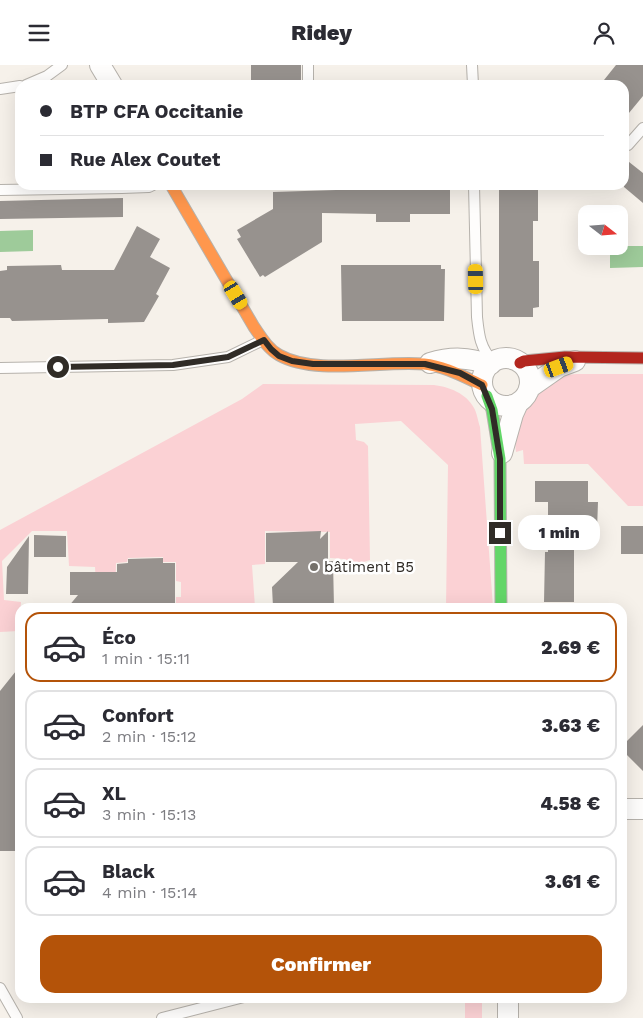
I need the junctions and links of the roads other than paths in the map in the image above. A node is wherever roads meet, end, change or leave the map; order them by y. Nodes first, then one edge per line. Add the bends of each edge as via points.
1 (62, 65) edge
2 (100, 65) edge
3 (308, 65) edge
4 (472, 65) edge
5 (38, 80) edge
6 (109, 80) edge
7 (308, 80) edge
8 (473, 80) edge
9 (15, 87) edge
10 (0, 89) edge
11 (643, 128) edge
12 (629, 144) edge
13 (0, 190) edge
14 (15, 190) edge
15 (174, 190) edge
16 (474, 190) edge
17 (264, 340) junction
18 (586, 357) junction
19 (643, 357) edge
20 (492, 363) junction
21 (520, 363) junction
22 (425, 364) junction
23 (0, 368) edge
24 (485, 390) junction
25 (524, 395) junction
26 (500, 459) junction
27 (501, 603) edge
28 (627, 809) edge
29 (643, 809) edge
30 (0, 988) edge
31 (221, 1003) edge
32 (508, 1003) edge
33 (17, 1018) edge
34 (162, 1018) edge
35 (508, 1018) edge

1 - 5 lane
2 - 6 street
3 - 7 lane
4 - 8 lane
9 - 10 lane
11 - 12 lane
13 - 14 lane
15 - 17 street
16 - 20 lane via 479,337
17 - 22 street via 279,356 292,361 313,364
17 - 23 lane via 228,357 173,365
18 - 19 street
18 - 21 street
18 - 25 street via 559,367
20 - 21 street via 512,359
20 - 22 street via 446,358
20 - 24 street via 484,373
21 - 25 street via 530,378
22 - 24 street via 460,373
24 - 25 street via 496,404 507,406
24 - 26 street via 492,409
25 - 26 street via 513,414
26 - 27 street
28 - 29 street
30 - 33 lane
31 - 34 lane
32 - 35 street

